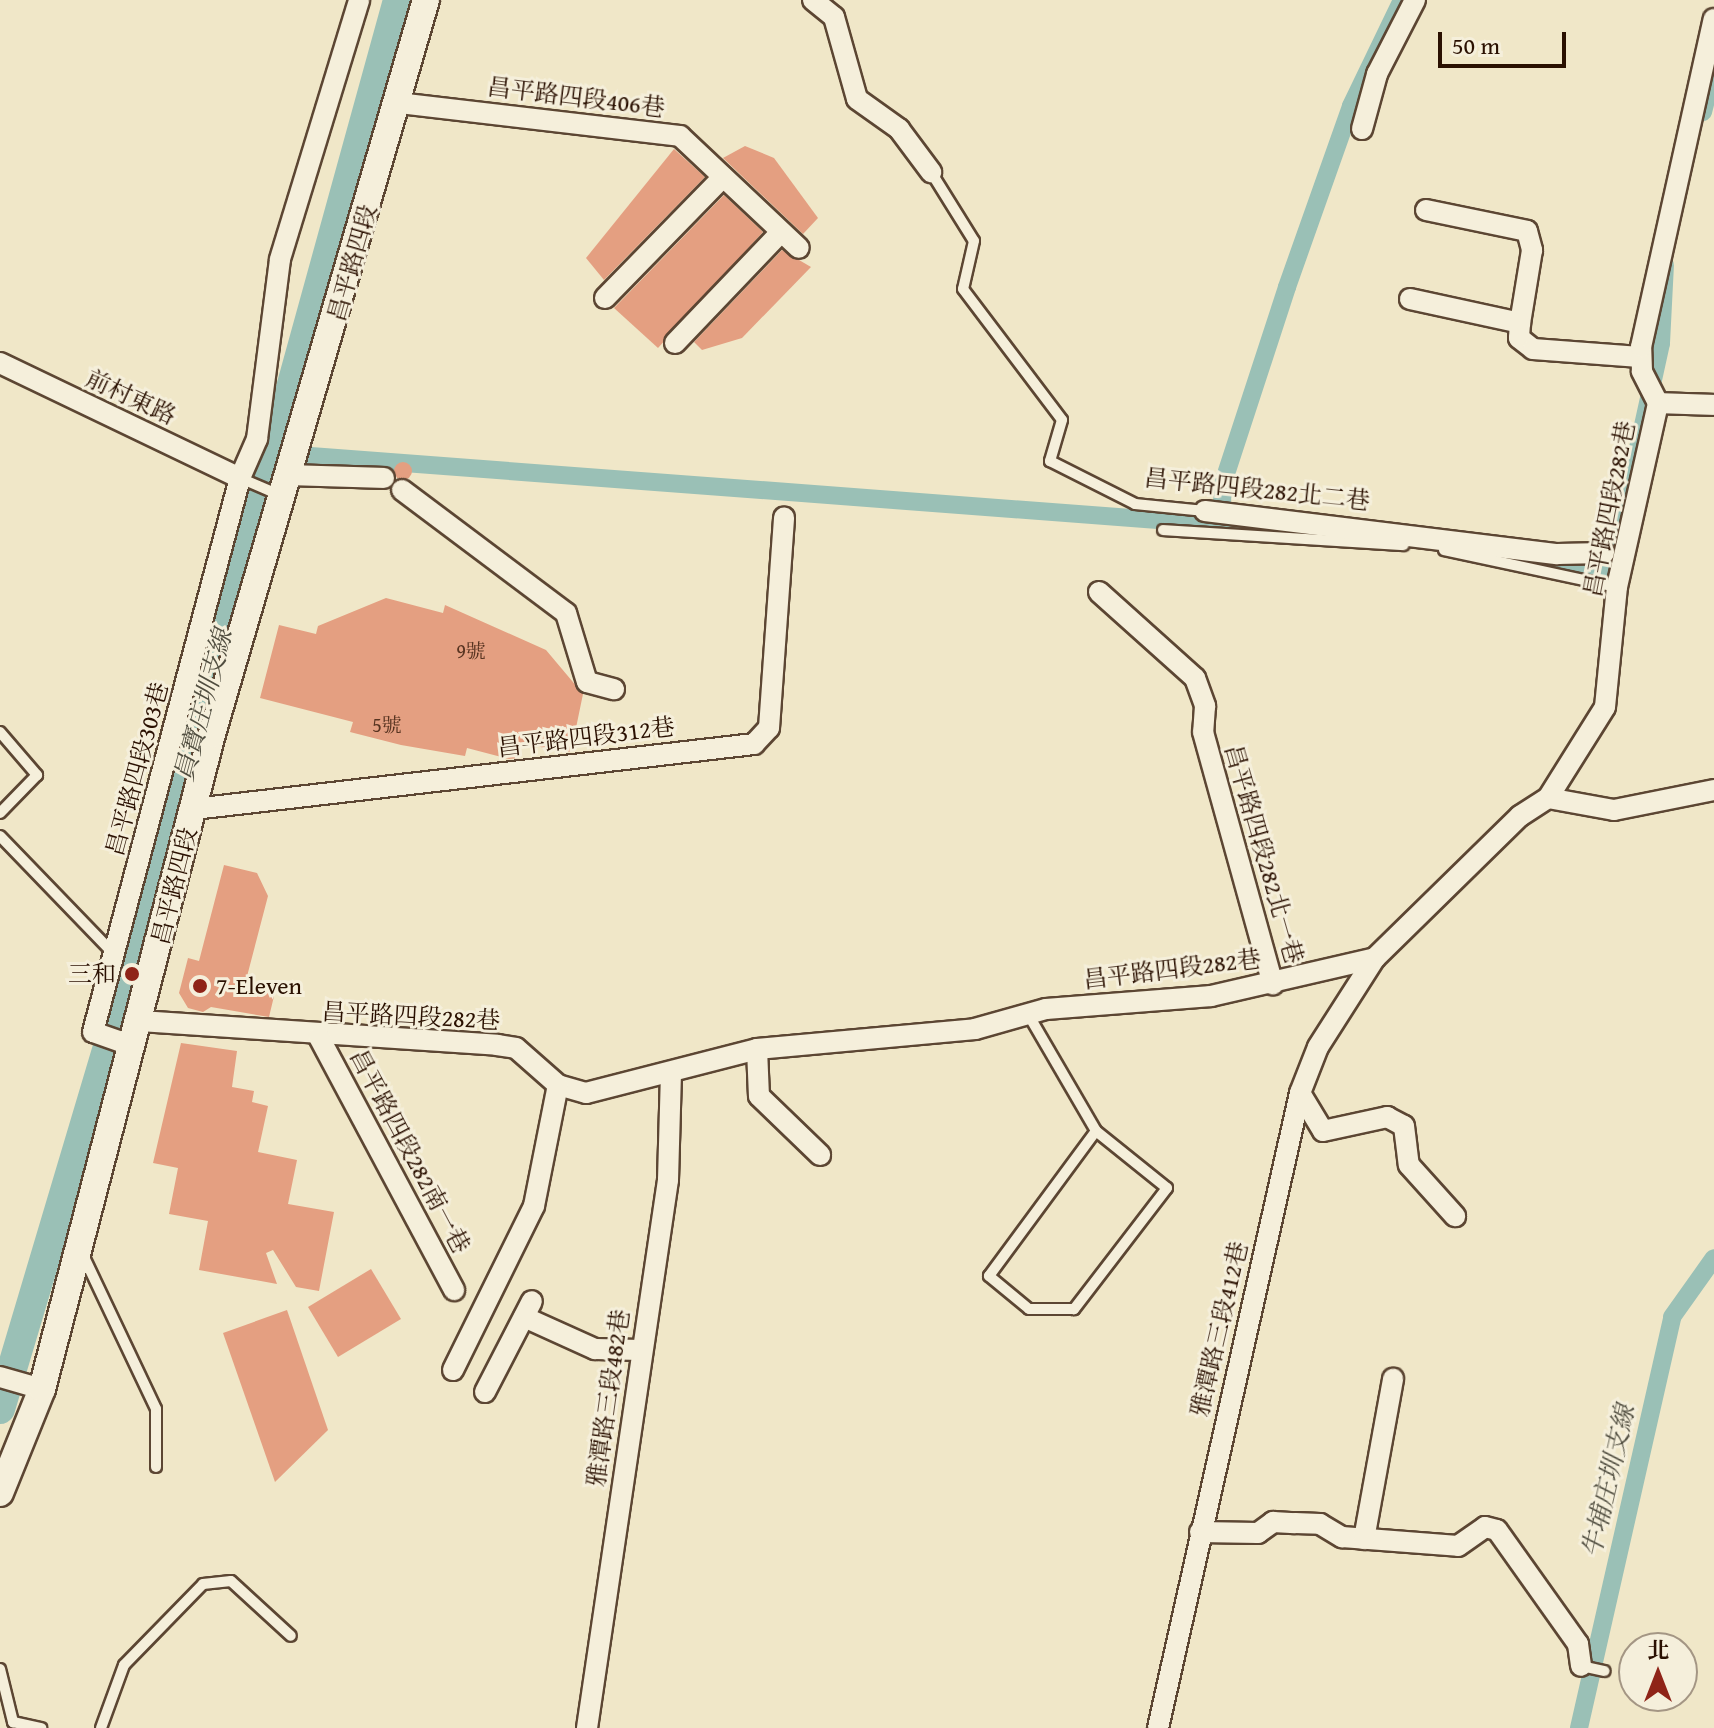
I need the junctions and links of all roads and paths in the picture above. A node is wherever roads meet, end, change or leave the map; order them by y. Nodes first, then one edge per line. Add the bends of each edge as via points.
1 (359, 0) edge
2 (426, 0) edge
3 (813, 0) edge
4 (1415, 0) edge
5 (1714, 19) edge
6 (399, 103) junction
7 (1362, 129) dead end
8 (931, 172) joint
9 (723, 177) junction
10 (1426, 210) dead end
11 (781, 232) junction
12 (799, 248) dead end
13 (605, 298) dead end
14 (1410, 299) dead end
15 (1520, 323) junction
16 (675, 343) dead end
17 (0, 363) edge
18 (1641, 364) junction
19 (1656, 398) junction
20 (1714, 405) edge
21 (240, 478) junction
22 (384, 478) dead end
23 (282, 488) junction
24 (402, 490) dead end
25 (1205, 511) joint
26 (784, 518) dead end
27 (1163, 530) dead end
28 (1405, 538) junction
29 (1615, 553) junction
30 (1617, 587) junction
31 (1099, 592) dead end
32 (614, 689) dead end
33 (0, 732) edge
34 (1714, 790) edge
35 (1548, 798) junction
36 (194, 809) junction
37 (0, 813) edge
38 (0, 836) edge
39 (115, 954) junction
40 (1375, 958) junction
41 (1273, 984) junction
42 (1027, 1013) junction
43 (136, 1033) junction
44 (319, 1037) junction
45 (757, 1049) junction
46 (671, 1075) junction
47 (558, 1085) junction
48 (1300, 1093) junction
49 (1096, 1131) junction
50 (820, 1155) dead end
51 (1455, 1216) dead end
52 (78, 1246) junction
53 (454, 1290) dead end
54 (641, 1350) junction
55 (453, 1370) dead end
56 (0, 1377) edge
57 (1393, 1379) dead end
58 (42, 1389) junction
59 (485, 1392) dead end
60 (156, 1467) dead end
61 (0, 1493) edge
62 (1200, 1532) junction
63 (1364, 1539) junction
64 (291, 1636) dead end
65 (1581, 1666) joint
66 (0, 1669) edge
67 (1604, 1671) dead end
68 (41, 1728) edge
69 (101, 1728) edge
70 (587, 1728) edge
71 (1158, 1728) edge

1 - 21 street, 昌平路四段303巷 via 280,259 257,439
2 - 6 street, 昌平路四段
3 - 8 street via 834,17 857,99 899,129
4 - 7 street via 1377,74
5 - 18 street
6 - 9 street, 昌平路四段406巷 via 680,136
6 - 23 street, 昌平路四段
8 - 25 lane, 昌平路四段282北二巷 via 974,241 963,289 1010,344 1062,420 1050,461 1135,504
9 - 11 street, 昌平路四段406巷
9 - 13 street
10 - 15 street via 1527,231 1532,250
11 - 12 street, 昌平路四段406巷
11 - 16 street
14 - 15 street
15 - 18 street via 1519,338 1533,349
17 - 21 street, 前村東路
18 - 19 street, 昌平路四段282巷
19 - 20 street
19 - 29 street, 昌平路四段282巷
21 - 23 lane
21 - 39 street, 昌平路四段303巷
22 - 23 street
23 - 36 street, 昌平路四段
24 - 32 street via 566,613 587,682
25 - 28 street, 昌平路四段282北二巷
26 - 36 street, 昌平路四段312巷 via 769,728 754,744
27 - 28 lane
28 - 29 street, 昌平路四段282北二巷 via 1557,554
28 - 30 lane
29 - 30 street, 昌平路四段282巷
30 - 35 street, 昌平路四段282巷 via 1605,707
31 - 41 street, 昌平路四段282北一巷 via 1195,678 1205,706 1203,732
33 - 37 lane via 37,775
34 - 35 street via 1614,810
35 - 40 street, 昌平路四段282巷 via 1520,816
36 - 43 street, 昌平路四段
38 - 39 lane
39 - 43 street, 昌平路四段303巷 via 93,1032
40 - 41 street, 昌平路四段282巷
40 - 48 street, 雅潭路三段412巷 via 1318,1047
41 - 42 street, 昌平路四段282巷
42 - 45 street, 昌平路四段282巷 via 975,1029
42 - 49 lane
43 - 44 street, 昌平路四段282巷
43 - 52 street, 昌平路四段
44 - 47 street, 昌平路四段282巷 via 516,1048
44 - 53 street, 昌平路四段282南一巷
45 - 46 street, 昌平路四段282巷
45 - 50 street via 759,1096
46 - 47 street, 昌平路四段282巷 via 586,1093
46 - 54 street, 雅潭路三段482巷 via 669,1166
47 - 55 street via 534,1206
48 - 51 street via 1323,1131 1387,1117 1404,1126 1409,1165
48 - 62 street, 雅潭路三段412巷
49 - 49 lane via 1167,1188 1074,1309 1029,1309 989,1276
52 - 58 street, 昌平路四段
52 - 60 lane via 156,1409
54 - 59 street via 595,1349 528,1309
54 - 70 street, 雅潭路三段482巷
56 - 58 street
57 - 63 street
58 - 61 street, 昌平路四段
62 - 63 street via 1258,1533 1284,1522 1320,1524
62 - 71 street, 雅潭路三段412巷
63 - 65 street via 1458,1546 1485,1527 1497,1530 1578,1644
64 - 69 lane via 231,1581 203,1584 124,1665
65 - 67 lane
66 - 68 lane via 13,1722

